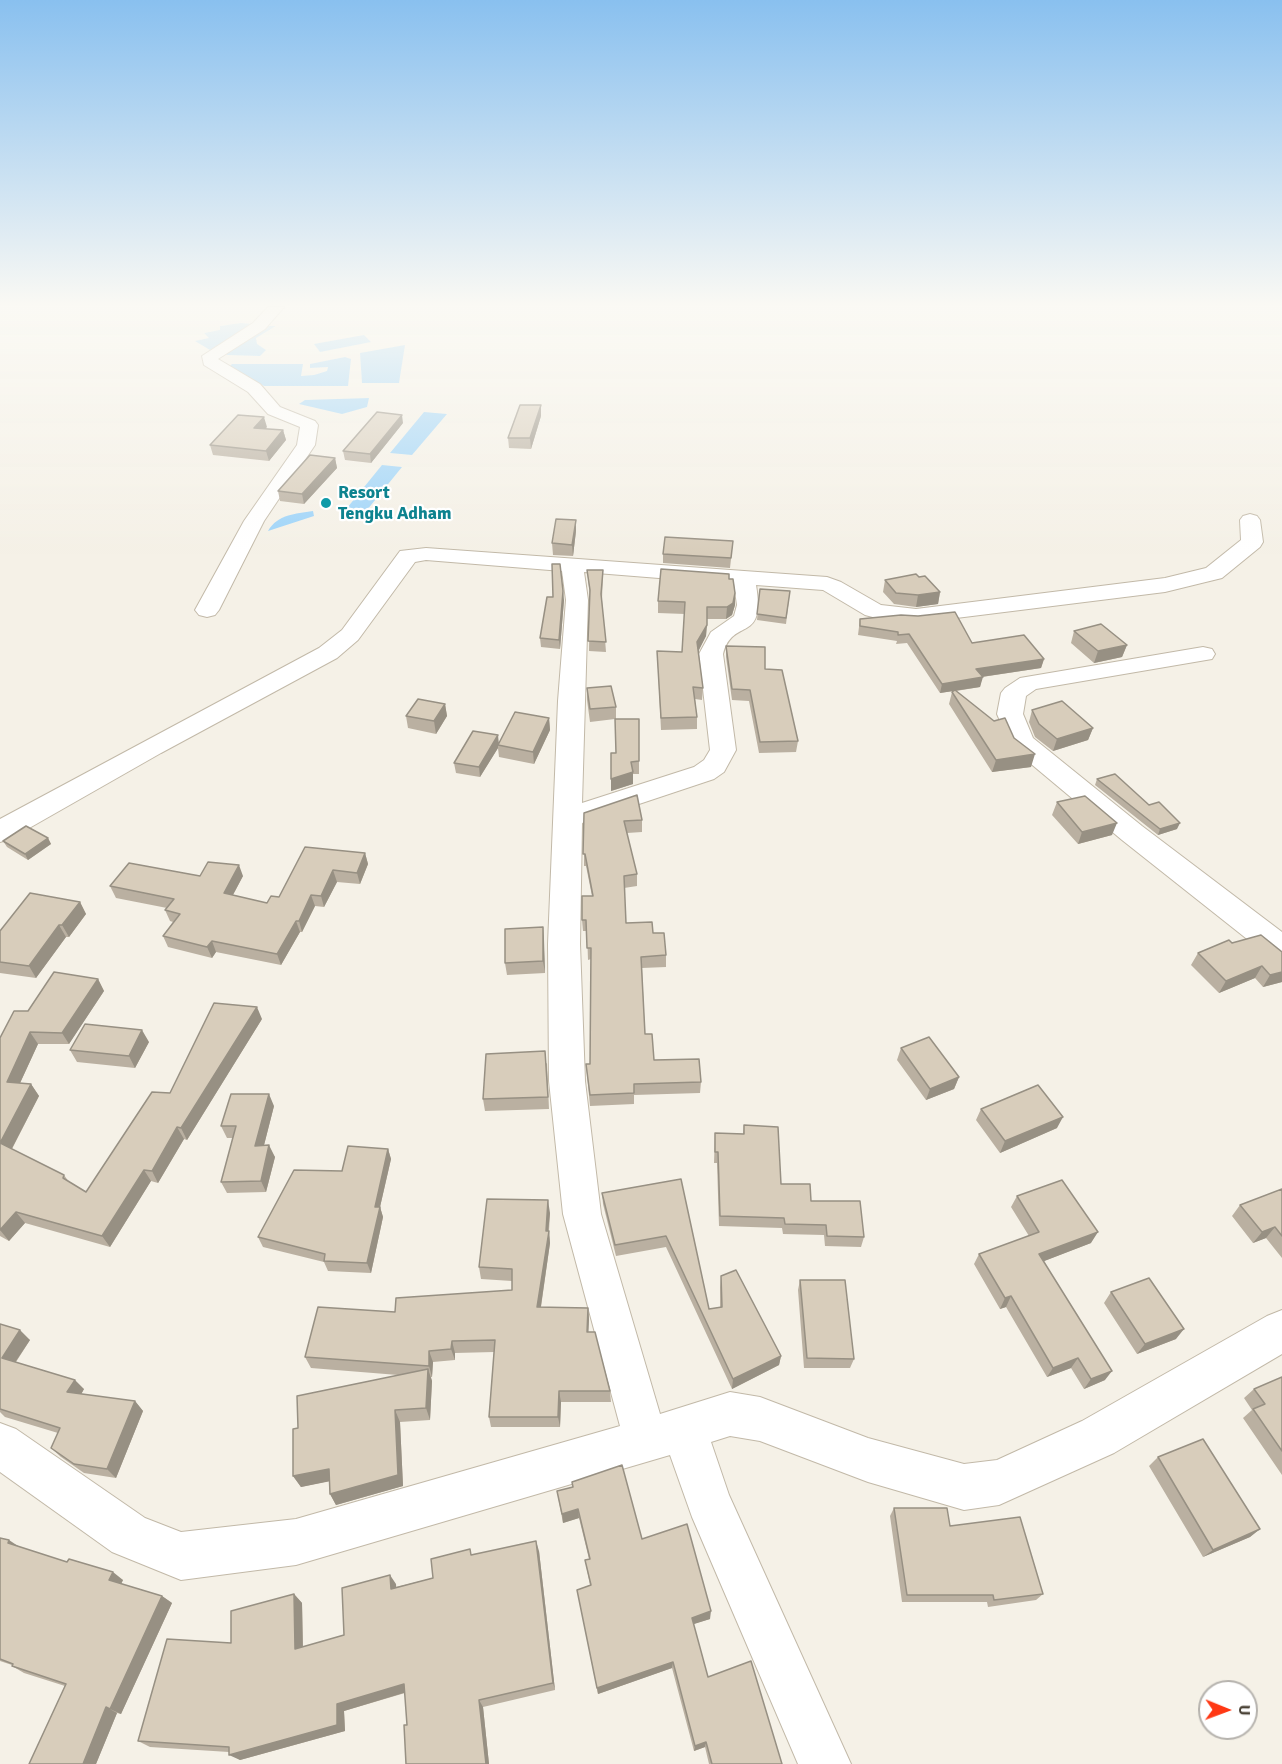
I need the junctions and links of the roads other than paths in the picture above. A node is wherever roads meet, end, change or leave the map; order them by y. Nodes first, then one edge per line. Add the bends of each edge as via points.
1 (254, 389) edge
2 (1250, 520) dead end
3 (572, 564) junction
4 (744, 578) junction
5 (207, 610) dead end
6 (1203, 654) dead end
7 (567, 818) junction
8 (0, 832) edge
9 (1282, 949) edge
10 (1282, 1332) edge
11 (665, 1435) junction
12 (0, 1445) edge
13 (825, 1764) edge

1 - 5 street via 270,407 301,418 309,425 306,445 254,521
2 - 4 street via 1252,542 1215,573 1165,585 915,616 872,610 827,584
3 - 4 street
3 - 7 street via 577,600
3 - 8 street via 408,556 350,635 328,653
4 - 7 street via 748,605 745,621 721,633 711,654 723,750 714,766 704,773
6 - 9 street via 1029,683 1014,693 1010,714 1021,742
7 - 11 street via 567,1081 582,1214
10 - 11 street via 1098,1437 999,1482 964,1488 868,1460 760,1419 730,1414
11 - 12 street via 296,1542 181,1556 129,1535
11 - 13 street via 708,1501

